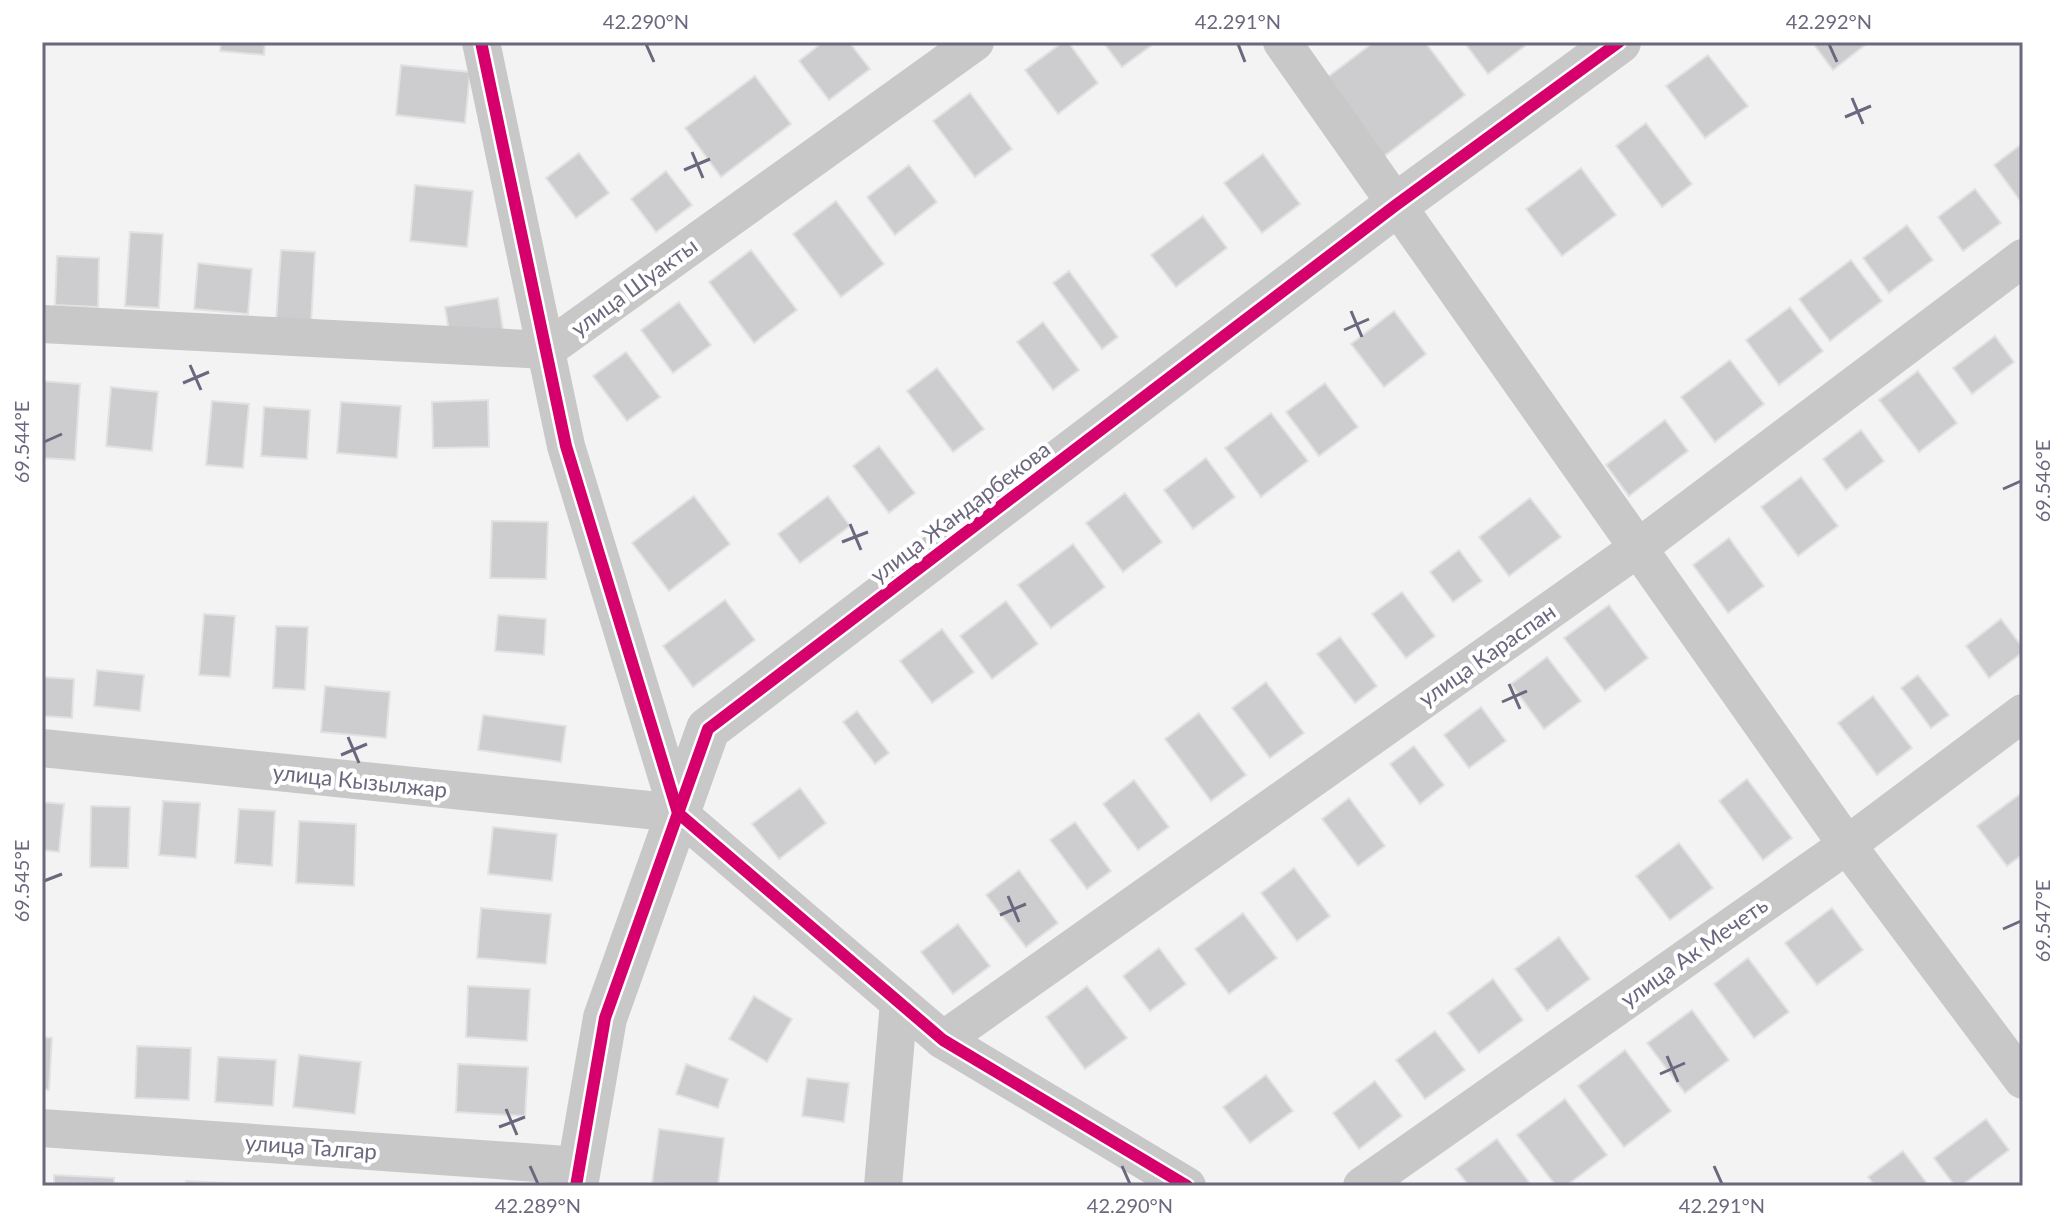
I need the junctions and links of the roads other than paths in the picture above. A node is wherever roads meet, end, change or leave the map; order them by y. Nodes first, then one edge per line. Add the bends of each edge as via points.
1 (481, 42) edge
2 (975, 42) edge
3 (1282, 42) edge
4 (1619, 42) edge
5 (1396, 205) junction
6 (2023, 258) edge
7 (42, 324) edge
8 (546, 350) junction
9 (1638, 548) junction
10 (2023, 713) edge
11 (42, 748) edge
12 (678, 813) junction
13 (1847, 845) junction
14 (899, 1003) junction
15 (943, 1040) junction
16 (2023, 1080) edge
17 (42, 1128) edge
18 (578, 1176) edge
19 (883, 1186) edge
20 (1187, 1186) edge
21 (1362, 1186) edge

1 - 8 street
2 - 8 street, улица Шуакты
3 - 5 street
4 - 5 street, улица Жандарбекова
5 - 9 street
5 - 12 street, улица Жандарбекова via 708,729
6 - 9 street, улица Караспан
7 - 8 street
8 - 12 street via 566,446
9 - 13 street
9 - 15 street, улица Караспан
10 - 13 street, улица Ак Мечеть
11 - 12 street, улица Кызылжар
12 - 14 street
12 - 18 street, улица Жандарбекова via 605,1018
13 - 16 street
13 - 21 street, улица Ак Мечеть
14 - 15 street
14 - 19 street
15 - 20 street
17 - 18 street, улица Талгар

